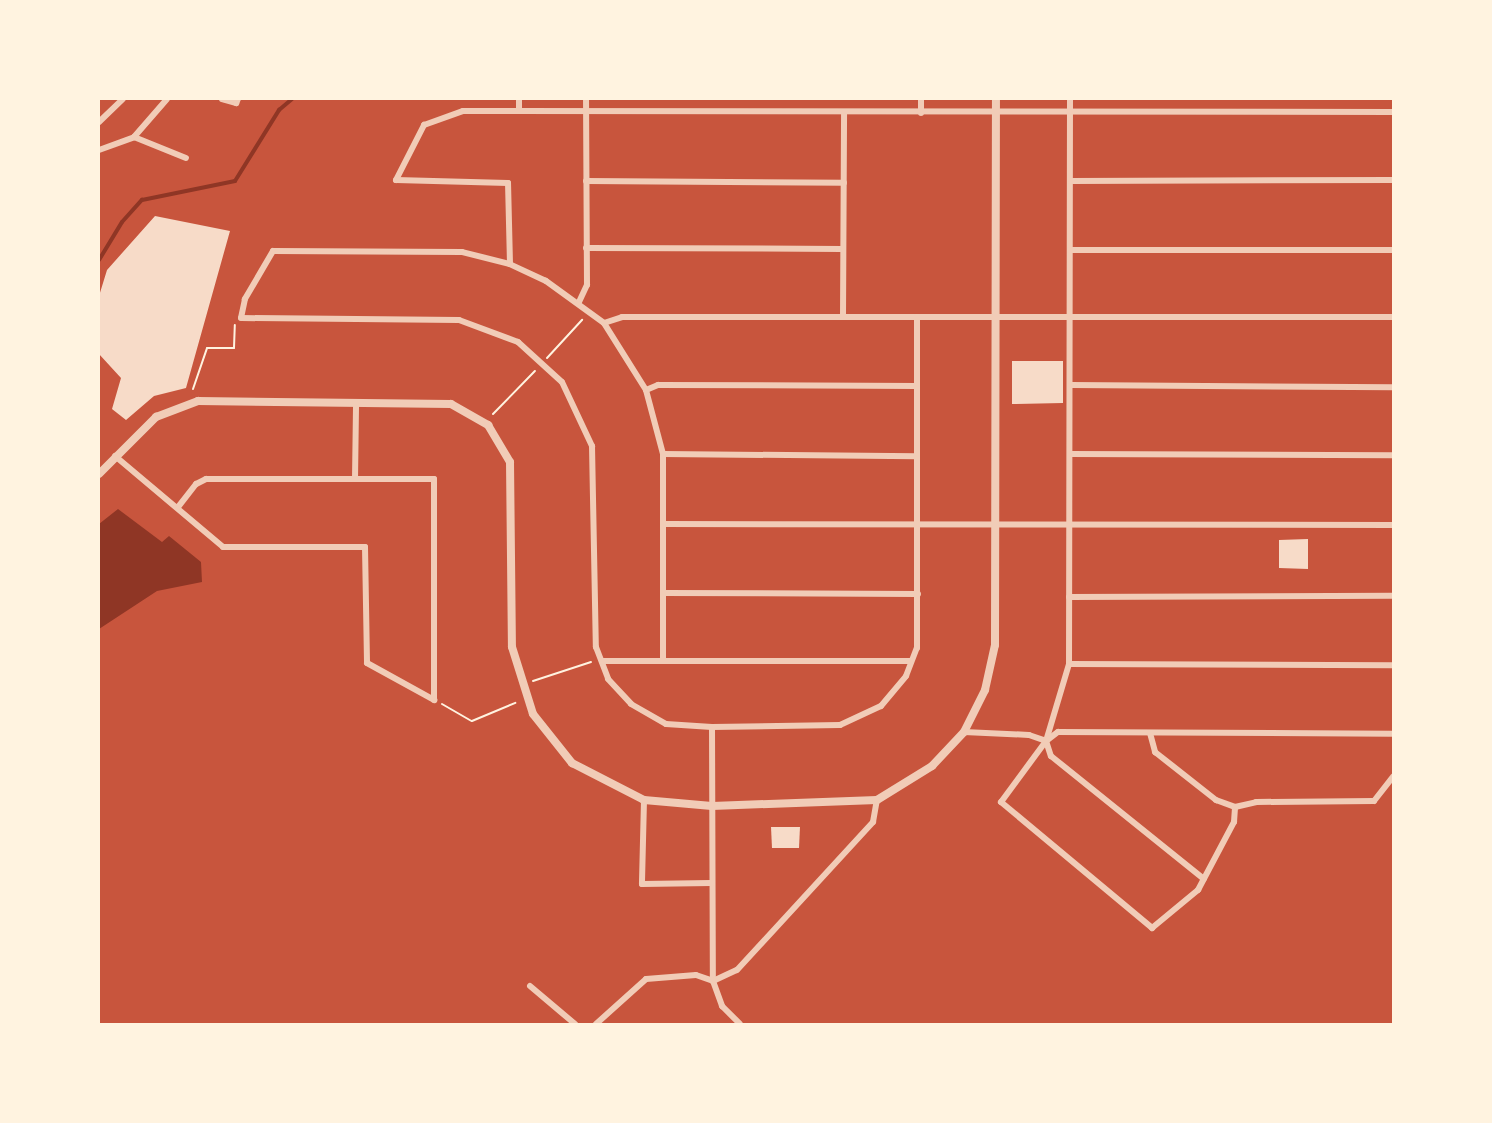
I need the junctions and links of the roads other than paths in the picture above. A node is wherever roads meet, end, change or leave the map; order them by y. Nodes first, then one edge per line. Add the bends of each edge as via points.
1 (123, 99) edge
2 (166, 99) edge
3 (222, 99) edge
4 (238, 99) edge
5 (519, 99) edge
6 (586, 99) edge
7 (921, 99) edge
8 (996, 99) edge
9 (1070, 99) edge
10 (519, 111) junction
11 (586, 112) junction
12 (844, 112) junction
13 (996, 112) junction
14 (1393, 112) edge
15 (921, 113) junction
16 (1070, 113) junction
17 (99, 122) edge
18 (134, 137) junction
19 (99, 150) edge
20 (186, 158) dead end
21 (1393, 180) edge
22 (1071, 181) junction
23 (586, 182) junction
24 (844, 183) junction
25 (586, 248) junction
26 (842, 249) junction
27 (1070, 250) junction
28 (1393, 250) edge
29 (510, 264) junction
30 (579, 302) junction
31 (843, 316) junction
32 (1070, 316) junction
33 (917, 317) junction
34 (996, 317) junction
35 (1393, 317) edge
36 (603, 323) junction
37 (917, 386) junction
38 (1071, 386) junction
39 (1393, 387) edge
40 (646, 390) junction
41 (356, 403) junction
42 (663, 454) junction
43 (1070, 454) junction
44 (1393, 455) edge
45 (115, 456) junction
46 (917, 456) junction
47 (99, 474) edge
48 (355, 479) junction
49 (179, 506) junction
50 (664, 524) junction
51 (996, 524) junction
52 (919, 525) junction
53 (1070, 525) junction
54 (1393, 525) edge
55 (664, 593) junction
56 (918, 594) junction
57 (1393, 596) edge
58 (1069, 597) junction
59 (601, 659) junction
60 (663, 660) junction
61 (911, 661) junction
62 (1069, 664) junction
63 (1393, 665) edge
64 (712, 728) junction
65 (964, 732) junction
66 (1150, 733) junction
67 (1393, 734) edge
68 (1046, 741) junction
69 (1393, 777) edge
70 (644, 800) junction
71 (877, 800) junction
72 (712, 806) junction
73 (1235, 807) junction
74 (1204, 879) junction
75 (711, 883) junction
76 (712, 981) junction
77 (530, 986) dead end
78 (575, 1024) edge
79 (596, 1024) edge
80 (740, 1024) edge

1 - 17 street
2 - 18 street
3 - 4 street via 236,103
5 - 10 street
6 - 11 street
7 - 15 street
8 - 13 street
9 - 16 street
10 - 11 street
10 - 29 street via 463,111 424,125 396,180 508,183
11 - 12 street
11 - 23 street
12 - 15 street
12 - 24 street
13 - 15 street
13 - 16 street
13 - 34 street
14 - 16 street
16 - 22 street
18 - 19 street
18 - 20 street
21 - 22 street
22 - 27 street
23 - 24 street
23 - 25 street
24 - 26 street
25 - 26 street
25 - 30 street via 587,285
26 - 31 street
27 - 28 street
27 - 32 street
29 - 30 street
29 - 59 street via 462,252 273,251 245,299 240,318 459,321 518,342 562,382 592,446 596,647
30 - 36 street
31 - 33 street
31 - 36 street via 622,316
32 - 34 street
32 - 35 street
32 - 38 street
33 - 34 street
33 - 37 street
34 - 51 street
36 - 40 street
37 - 40 street via 658,385
37 - 46 street
38 - 39 street
38 - 43 street
40 - 42 street
41 - 45 street via 198,401 156,417
41 - 48 street
41 - 70 street via 451,404 488,425 510,462 512,647 532,714 572,763
42 - 46 street
42 - 50 street
43 - 44 street
43 - 53 street
45 - 47 street
45 - 49 street
46 - 52 street
48 - 49 street via 206,479 196,484
48 - 49 street via 434,479 434,699 367,663 365,547 223,547
50 - 52 street
50 - 55 street
51 - 52 street
51 - 53 street
51 - 65 street via 995,645 985,690
52 - 56 street
53 - 54 street
53 - 58 street
55 - 56 street
55 - 60 street
56 - 61 street via 916,648
57 - 58 street
58 - 62 street
59 - 60 street
59 - 64 street via 608,679 631,704 666,724
60 - 61 street
61 - 64 street via 906,676 881,706 840,725
62 - 63 street
62 - 68 street
64 - 72 street
65 - 68 street via 1029,735
65 - 71 street via 932,766
66 - 67 street
66 - 68 street via 1058,732
66 - 73 street via 1155,752 1216,800
68 - 74 street via 1051,756
68 - 74 street via 1001,802 1152,927 1198,890
69 - 73 street via 1374,801 1256,802
70 - 72 street
70 - 75 street via 642,884
71 - 72 street
71 - 76 street via 873,822 737,970
72 - 75 street
73 - 74 street via 1234,822
75 - 76 street
76 - 79 street via 696,975 646,979
76 - 80 street via 722,1006
77 - 78 street

